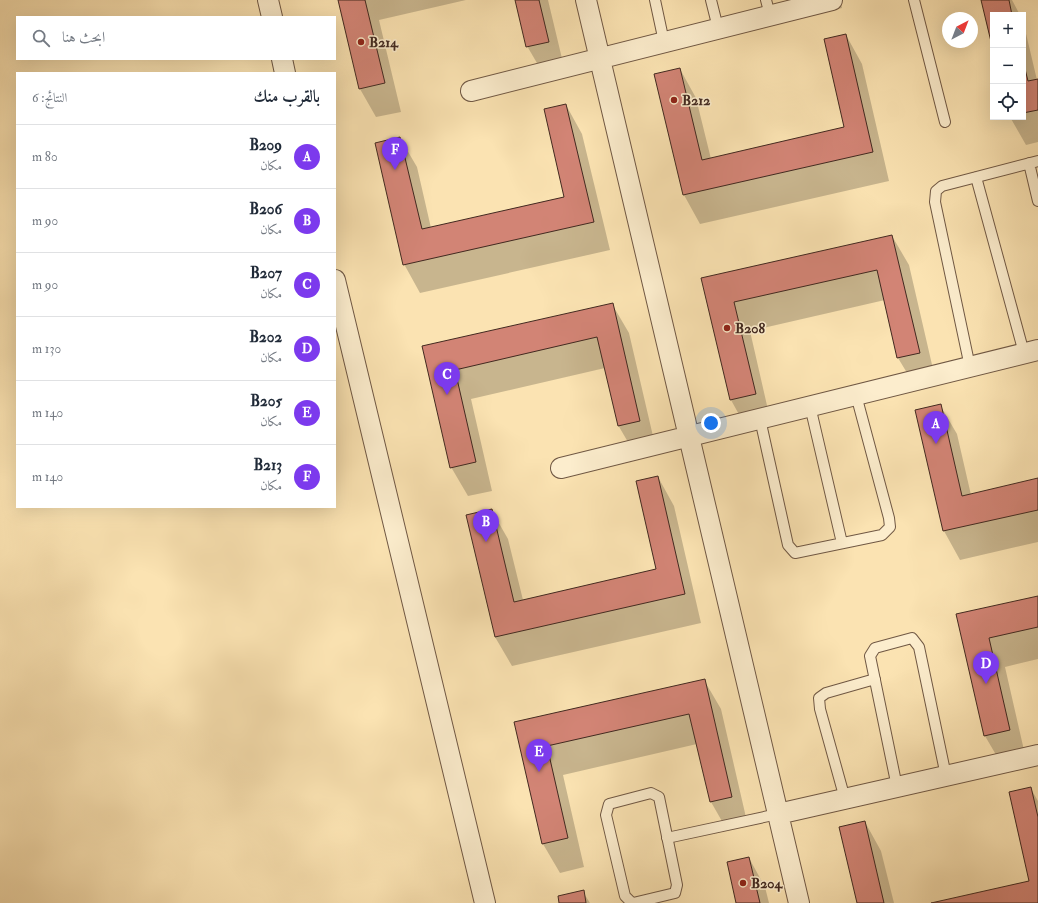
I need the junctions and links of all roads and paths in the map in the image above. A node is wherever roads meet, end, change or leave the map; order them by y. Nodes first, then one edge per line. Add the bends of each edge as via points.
1 (268, 0) edge
2 (586, 0) edge
3 (655, 0) edge
4 (711, 0) edge
5 (832, 0) edge
6 (914, 0) edge
7 (768, 8) edge
8 (272, 16) edge
9 (718, 28) junction
10 (664, 42) junction
11 (600, 58) junction
12 (282, 60) edge
13 (285, 72) edge
14 (471, 91) dead end
15 (945, 122) dead end
16 (1033, 162) edge
17 (976, 177) junction
18 (1038, 201) edge
19 (336, 284) edge
20 (1031, 351) edge
21 (970, 367) junction
22 (856, 395) junction
23 (810, 406) junction
24 (760, 419) junction
25 (689, 436) junction
26 (561, 468) dead end
27 (842, 543) junction
28 (874, 679) junction
29 (1038, 755) edge
30 (946, 776) junction
31 (897, 787) junction
32 (846, 799) junction
33 (778, 814) junction
34 (667, 838) junction
35 (485, 903) edge
36 (633, 903) edge
37 (800, 903) edge

1 - 8 street
2 - 11 street
3 - 10 lane
4 - 9 lane
5 - 7 street
6 - 15 lane
7 - 9 street
9 - 10 street
10 - 11 street
11 - 14 street
11 - 25 street
12 - 13 street
16 - 17 lane
16 - 18 lane
17 - 20 lane
17 - 21 lane via 942,186 936,191 935,202
19 - 35 street
20 - 21 street
21 - 22 street
22 - 23 street
22 - 27 lane via 890,527 882,535
23 - 24 street
23 - 27 lane
24 - 25 street
24 - 27 lane via 788,545 795,552
25 - 26 street
25 - 33 street
28 - 30 lane via 870,656 875,648 912,638 920,647
28 - 31 lane
28 - 32 lane via 826,693 819,698
29 - 30 street
30 - 31 street
31 - 32 street
32 - 33 street
33 - 34 lane
33 - 37 street
34 - 36 lane via 677,885 675,893
34 - 36 lane via 659,797 651,793 609,804 606,815 625,896

